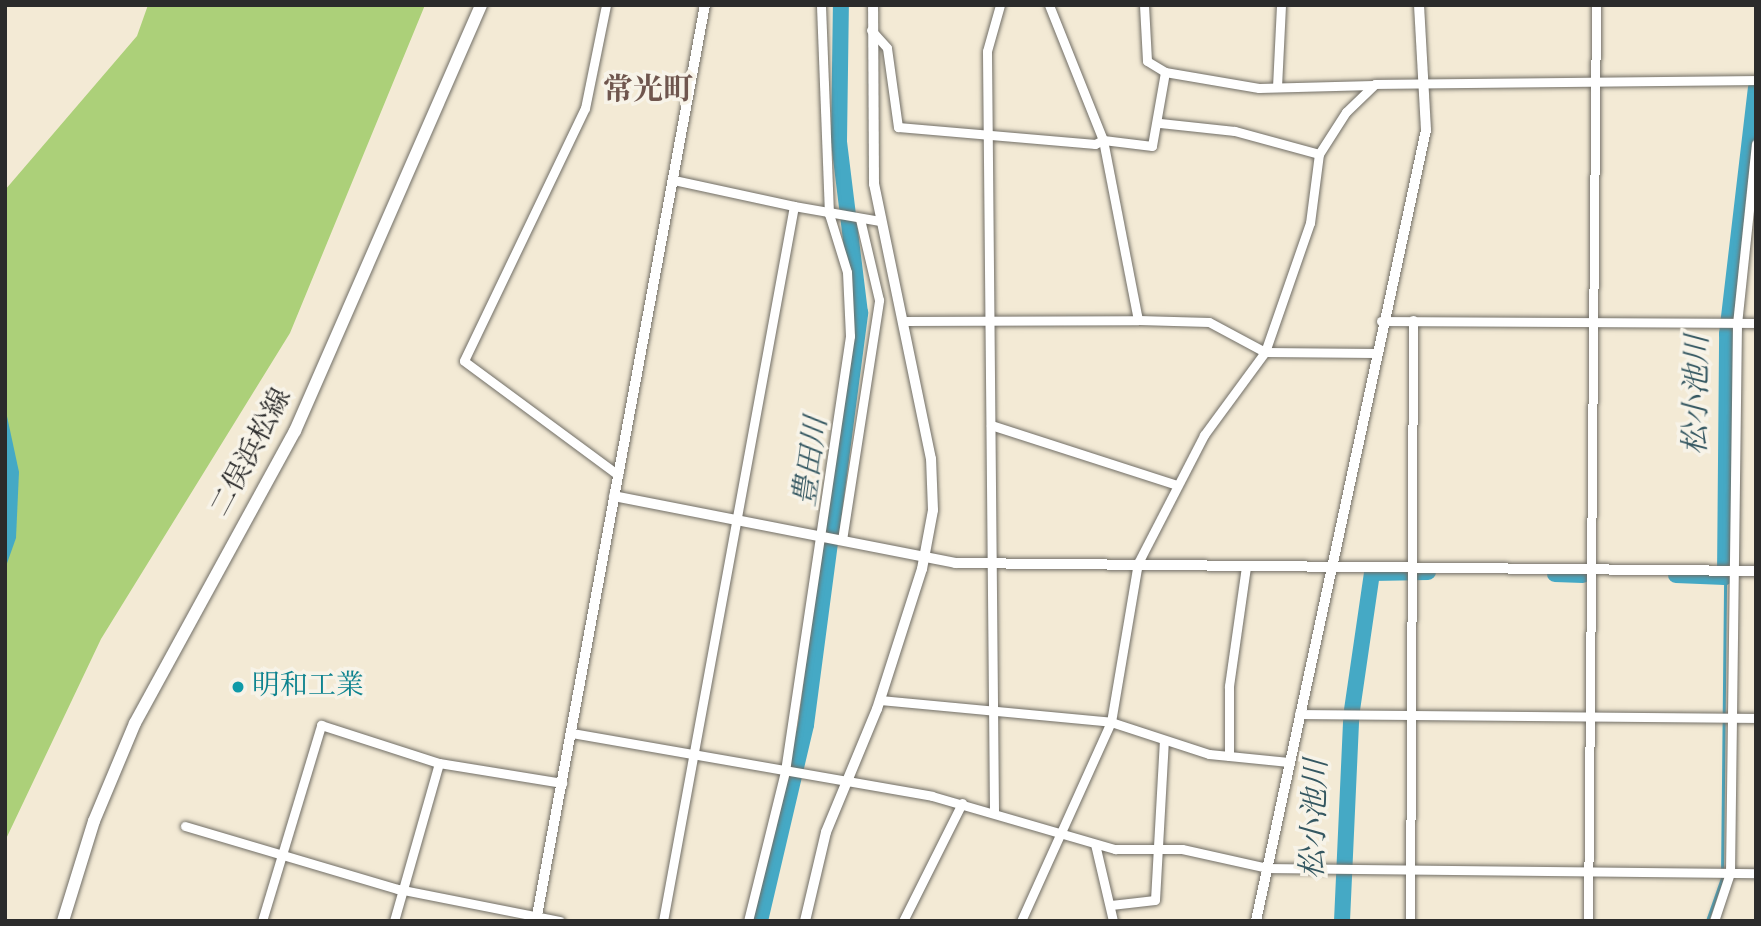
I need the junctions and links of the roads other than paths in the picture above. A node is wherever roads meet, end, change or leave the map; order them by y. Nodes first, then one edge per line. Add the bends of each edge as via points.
1 (481, 5) edge
2 (606, 5) edge
3 (705, 5) edge
4 (821, 5) edge
5 (873, 5) edge
6 (1000, 5) edge
7 (1049, 5) edge
8 (1143, 5) edge
9 (1281, 5) edge
10 (1419, 5) edge
11 (1596, 5) edge
12 (871, 30) junction
13 (1165, 72) junction
14 (1756, 80) edge
15 (1594, 82) junction
16 (1425, 83) junction
17 (1375, 84) junction
18 (1277, 87) junction
19 (1160, 123) junction
20 (986, 136) junction
21 (1103, 140) junction
22 (1756, 144) edge
23 (1319, 154) junction
24 (674, 180) junction
25 (794, 206) junction
26 (832, 214) junction
27 (857, 218) junction
28 (880, 221) junction
29 (989, 320) junction
30 (1138, 320) junction
31 (1413, 320) junction
32 (902, 321) junction
33 (1381, 321) junction
34 (1592, 322) junction
35 (1737, 323) junction
36 (1756, 323) edge
37 (1265, 352) junction
38 (1375, 353) junction
39 (991, 425) junction
40 (618, 475) junction
41 (1177, 485) junction
42 (614, 496) junction
43 (737, 520) junction
44 (820, 536) junction
45 (840, 539) junction
46 (925, 557) junction
47 (1138, 563) junction
48 (993, 564) junction
49 (1246, 566) junction
50 (1330, 567) junction
51 (1412, 568) junction
52 (1590, 569) junction
53 (1733, 570) junction
54 (1756, 571) edge
55 (880, 700) junction
56 (995, 714) junction
57 (1299, 714) junction
58 (1410, 714) junction
59 (1590, 716) junction
60 (1730, 718) junction
61 (1756, 718) edge
62 (1111, 722) junction
63 (572, 733) junction
64 (1164, 740) junction
65 (693, 752) junction
66 (1229, 756) junction
67 (1289, 762) junction
68 (439, 763) junction
69 (785, 771) junction
70 (845, 782) junction
71 (562, 783) junction
72 (962, 803) junction
73 (994, 810) junction
74 (185, 826) dead end
75 (1062, 833) junction
76 (1095, 844) junction
77 (1155, 848) junction
78 (282, 853) junction
79 (1267, 867) junction
80 (1410, 869) junction
81 (1589, 870) junction
82 (1729, 873) junction
83 (1756, 873) edge
84 (404, 890) junction
85 (1111, 905) junction
86 (536, 919) edge
87 (63, 921) edge
88 (262, 921) edge
89 (394, 921) edge
90 (560, 921) edge
91 (663, 921) edge
92 (748, 921) edge
93 (805, 921) edge
94 (903, 921) edge
95 (1021, 921) edge
96 (1113, 921) edge
97 (1256, 921) edge
98 (1410, 921) edge
99 (1588, 921) edge
100 (1714, 921) edge

1 - 87 main road, 二俣浜松線 via 295,431 135,723 94,821
2 - 40 street via 585,108 464,361
3 - 24 street
4 - 26 street
5 - 12 street
6 - 20 street via 987,51
7 - 21 street
8 - 13 street via 1147,61
9 - 18 street
10 - 16 street
11 - 15 street
12 - 20 street via 887,48 898,127
12 - 28 street via 871,151
13 - 18 street
13 - 19 street
14 - 15 street
15 - 16 street
15 - 34 street
16 - 17 street
16 - 33 street via 1426,130
17 - 18 street
17 - 23 street via 1326,135
19 - 21 street via 1152,146
19 - 23 street via 1235,131
20 - 21 street
20 - 29 street
21 - 30 street
22 - 35 street
23 - 37 street via 1310,223
24 - 25 street
24 - 40 street
25 - 26 street
25 - 43 street
26 - 27 street
26 - 44 street via 852,304
27 - 28 street
27 - 45 street via 879,300
28 - 32 street
29 - 30 street via 1128,325
29 - 32 street
29 - 39 street
30 - 37 street via 1209,322
31 - 33 street
31 - 34 street
31 - 51 street
32 - 46 street via 932,471
33 - 38 street
34 - 35 street
34 - 52 street
35 - 36 street
35 - 53 street
37 - 38 street
37 - 41 street via 1224,404
38 - 50 street
39 - 41 street
39 - 48 street
40 - 42 street
41 - 47 street
42 - 43 street
42 - 63 street
43 - 44 street
43 - 65 street
44 - 45 street
44 - 69 street
45 - 46 street
46 - 48 street
46 - 55 street
47 - 48 street
47 - 49 street
47 - 62 street
48 - 56 street
49 - 50 street
49 - 66 street via 1229,686
50 - 51 street
50 - 57 street
51 - 52 street
51 - 58 street
52 - 53 street
52 - 59 street
53 - 54 street
53 - 60 street
55 - 56 street
55 - 70 street
56 - 62 street
56 - 73 street
57 - 58 street
57 - 67 street
58 - 59 street
58 - 80 street
59 - 60 street
59 - 81 street
60 - 61 street
60 - 82 street
62 - 64 street
62 - 75 street
63 - 65 street
63 - 71 street
64 - 66 street
64 - 77 street
65 - 69 street
65 - 91 street
66 - 67 street
67 - 79 street
68 - 71 street
68 - 78 street via 321,725
68 - 84 street
69 - 70 street
69 - 92 street
70 - 72 street
70 - 93 street
71 - 86 street
72 - 73 street
72 - 94 street
73 - 75 street
74 - 78 street
75 - 76 street
75 - 95 street
76 - 77 street
76 - 85 street
77 - 79 street
77 - 85 street via 1155,900
78 - 84 street
78 - 88 street
79 - 80 street
79 - 97 street
80 - 81 street
80 - 98 street
81 - 82 street
81 - 99 street
82 - 83 street
82 - 100 street
84 - 86 street
84 - 89 street
85 - 96 street
86 - 90 street

